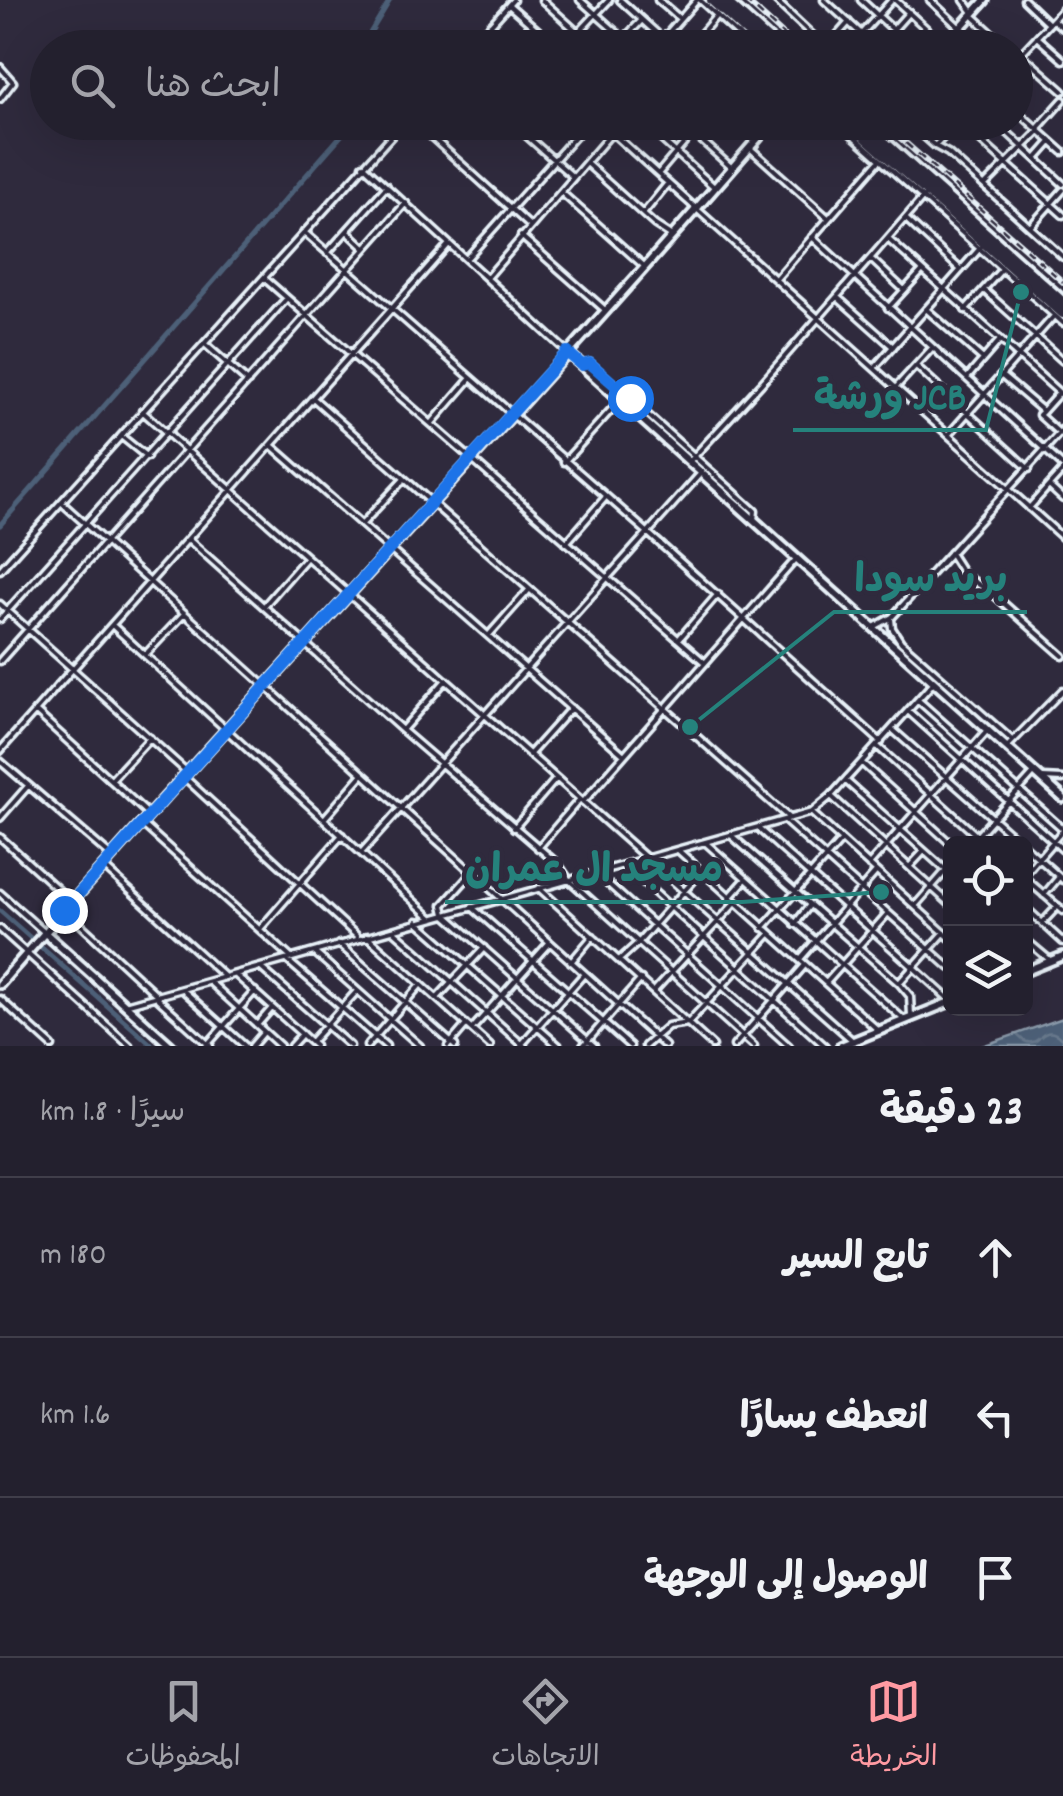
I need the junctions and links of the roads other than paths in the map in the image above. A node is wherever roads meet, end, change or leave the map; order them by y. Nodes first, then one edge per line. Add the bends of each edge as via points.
1 (542, 0) edge
2 (580, 0) edge
3 (609, 0) edge
4 (620, 0) edge
5 (658, 0) edge
6 (698, 0) edge
7 (712, 0) edge
8 (723, 0) edge
9 (775, 0) edge
10 (787, 0) edge
11 (824, 0) edge
12 (861, 0) edge
13 (894, 0) edge
14 (930, 0) edge
15 (964, 0) edge
16 (985, 0) edge
17 (1024, 0) edge
18 (511, 2) edge
19 (782, 6) junction
20 (1063, 9) edge
21 (909, 12) junction
22 (974, 13) junction
23 (596, 14) junction
24 (717, 15) junction
25 (878, 16) junction
26 (680, 19) junction
27 (642, 20) junction
28 (848, 22) junction
29 (1051, 22) junction
30 (490, 25) junction
31 (960, 28) joint
32 (1063, 28) edge
33 (486, 30) edge
34 (496, 30) edge
35 (541, 30) edge
36 (576, 30) edge
37 (580, 30) edge
38 (614, 30) edge
39 (633, 30) edge
40 (654, 30) edge
41 (670, 30) edge
42 (704, 30) edge
43 (733, 30) edge
44 (745, 30) edge
45 (756, 30) edge
46 (807, 30) edge
47 (841, 30) edge
48 (857, 30) edge
49 (866, 30) edge
50 (894, 30) joint
51 (929, 30) edge
52 (990, 30) edge
53 (1036, 37) junction
54 (1033, 40) edge
55 (1063, 60) edge
56 (1033, 64) edge
57 (0, 67) edge
58 (1063, 91) edge
59 (0, 99) edge
60 (1063, 100) edge
61 (1033, 125) edge
62 (1038, 130) junction
63 (1033, 135) edge
64 (387, 140) edge
65 (435, 140) edge
66 (531, 140) edge
67 (572, 140) edge
68 (606, 140) edge
69 (620, 140) edge
70 (662, 140) edge
71 (687, 140) edge
72 (701, 140) edge
73 (757, 140) edge
74 (860, 140) edge
75 (874, 140) edge
76 (881, 140) edge
77 (928, 140) edge
78 (941, 140) edge
79 (979, 140) edge
80 (1015, 140) edge
81 (1029, 140) edge
82 (1051, 142) junction
83 (935, 146) junction
84 (1022, 147) junction
85 (750, 148) junction
86 (676, 152) junction
87 (1063, 152) edge
88 (883, 158) junction
89 (1036, 159) junction
90 (554, 160) junction
91 (586, 163) junction
92 (1005, 164) junction
93 (364, 165) junction
94 (732, 168) junction
95 (658, 174) junction
96 (573, 177) junction
97 (668, 183) junction
98 (387, 186) junction
99 (985, 186) junction
100 (715, 187) junction
101 (1063, 187) edge
102 (560, 192) junction
103 (925, 196) junction
104 (406, 204) junction
105 (1050, 204) junction
106 (696, 208) junction
107 (511, 209) junction
108 (643, 214) junction
109 (1063, 215) edge
110 (828, 218) junction
111 (905, 218) junction
112 (530, 226) junction
113 (1030, 227) junction
114 (347, 231) junction
115 (304, 232) junction
116 (521, 236) junction
117 (672, 236) junction
118 (812, 237) junction
119 (887, 239) junction
120 (449, 244) junction
121 (982, 246) junction
122 (365, 248) junction
123 (327, 254) junction
124 (1063, 257) edge
125 (870, 258) junction
126 (467, 259) junction
127 (644, 266) junction
128 (1002, 269) junction
129 (346, 270) junction
130 (962, 270) junction
131 (922, 271) junction
132 (855, 275) junction
133 (264, 278) junction
134 (487, 278) junction
135 (775, 280) junction
136 (904, 290) junction
137 (943, 290) junction
138 (984, 290) junction
139 (835, 296) junction
140 (287, 298) junction
141 (392, 308) junction
142 (888, 309) junction
143 (926, 309) junction
144 (604, 310) junction
145 (965, 310) junction
146 (1060, 310) edge
147 (307, 314) junction
148 (817, 318) junction
149 (1063, 323) edge
150 (909, 328) junction
151 (1037, 337) junction
152 (1000, 340) junction
153 (204, 344) junction
154 (893, 346) junction
155 (932, 348) junction
156 (567, 352) junction
157 (352, 353) junction
158 (1019, 358) junction
159 (983, 360) junction
160 (1063, 360) edge
161 (228, 365) junction
162 (582, 365) junction
163 (916, 366) junction
164 (875, 367) junction
165 (1002, 376) junction
166 (471, 378) junction
167 (967, 378) junction
168 (248, 382) junction
169 (897, 387) junction
170 (985, 394) junction
171 (1061, 394) edge
172 (313, 398) junction
173 (620, 400) junction
174 (142, 411) junction
175 (1043, 411) junction
176 (511, 414) junction
177 (967, 414) junction
178 (432, 423) junction
179 (1062, 431) edge
180 (167, 434) junction
181 (948, 435) junction
182 (121, 436) junction
183 (271, 446) junction
184 (1045, 450) junction
185 (186, 451) junction
186 (147, 457) junction
187 (472, 458) junction
188 (692, 460) junction
189 (564, 462) junction
190 (1063, 468) edge
191 (1029, 469) junction
192 (701, 473) junction
193 (403, 480) junction
194 (1049, 486) junction
195 (1010, 490) junction
196 (230, 491) junction
197 (606, 498) junction
198 (1063, 499) edge
199 (61, 502) junction
200 (431, 504) junction
201 (1029, 508) junction
202 (754, 520) junction
203 (86, 524) junction
204 (362, 524) junction
205 (646, 531) junction
206 (1063, 538) edge
207 (188, 539) junction
208 (106, 542) junction
209 (566, 543) junction
210 (391, 549) junction
211 (950, 553) junction
212 (306, 558) junction
213 (796, 558) junction
214 (0, 570) edge
215 (607, 576) junction
216 (150, 582) junction
217 (529, 590) junction
218 (718, 594) junction
219 (349, 596) junction
220 (0, 604) edge
221 (264, 606) junction
222 (8, 611) junction
223 (184, 614) junction
224 (891, 617) junction
225 (744, 618) junction
226 (0, 619) edge
227 (566, 622) junction
228 (112, 625) junction
229 (873, 628) junction
230 (29, 629) junction
231 (489, 635) junction
232 (679, 639) junction
233 (305, 643) junction
234 (145, 655) junction
235 (1063, 656) edge
236 (0, 661) edge
237 (704, 662) junction
238 (525, 667) junction
239 (73, 669) junction
240 (446, 680) junction
241 (933, 682) junction
242 (265, 687) junction
243 (1063, 690) edge
244 (918, 700) junction
245 (572, 708) junction
246 (664, 709) junction
247 (35, 711) junction
248 (908, 711) junction
249 (483, 714) junction
250 (892, 729) junction
251 (227, 730) junction
252 (402, 730) junction
253 (987, 730) junction
254 (150, 738) junction
255 (1013, 741) junction
256 (879, 744) junction
257 (971, 748) junction
258 (1006, 748) junction
259 (0, 751) edge
260 (530, 755) junction
261 (624, 755) junction
262 (961, 760) junction
263 (0, 761) edge
264 (862, 762) junction
265 (441, 764) junction
266 (186, 775) junction
267 (362, 775) junction
268 (1037, 775) junction
269 (946, 778) junction
270 (556, 779) junction
271 (1063, 779) edge
272 (111, 780) junction
273 (845, 781) junction
274 (28, 786) junction
275 (1018, 791) junction
276 (931, 795) junction
277 (831, 796) junction
278 (1063, 798) edge
279 (581, 801) junction
280 (1008, 801) junction
281 (400, 808) junction
282 (812, 812) junction
283 (916, 812) junction
284 (148, 815) junction
285 (0, 818) edge
286 (993, 818) junction
287 (324, 819) junction
288 (788, 820) junction
289 (141, 823) junction
290 (514, 828) junction
291 (758, 828) junction
292 (900, 830) junction
293 (1063, 830) edge
294 (0, 836) edge
295 (342, 836) junction
296 (732, 836) junction
297 (977, 836) joint
298 (1014, 836) edge
299 (943, 837) edge
300 (842, 840) junction
301 (705, 842) junction
302 (1053, 842) junction
303 (886, 846) junction
304 (538, 848) junction
305 (678, 850) junction
306 (1063, 850) edge
307 (924, 851) junction
308 (361, 853) junction
309 (1033, 853) edge
310 (112, 856) junction
311 (649, 858) junction
312 (826, 858) junction
313 (1038, 858) junction
314 (624, 865) junction
315 (943, 865) edge
316 (103, 866) junction
317 (869, 866) junction
318 (1033, 866) edge
319 (909, 868) junction
320 (472, 872) junction
321 (595, 872) junction
322 (700, 872) junction
323 (876, 872) junction
324 (810, 876) junction
325 (943, 876) edge
326 (1061, 878) edge
327 (569, 880) junction
328 (745, 880) junction
329 (300, 881) junction
330 (1033, 883) edge
331 (538, 888) junction
332 (931, 888) junction
333 (684, 890) junction
334 (861, 890) junction
335 (0, 893) edge
336 (794, 893) junction
337 (1044, 894) junction
338 (502, 898) junction
339 (729, 898) junction
340 (943, 898) edge
341 (72, 902) junction
342 (735, 903) junction
343 (472, 906) junction
344 (809, 906) junction
345 (914, 906) junction
346 (1058, 906) junction
347 (669, 907) junction
348 (845, 907) junction
349 (64, 910) junction
350 (779, 910) junction
351 (1063, 911) edge
352 (888, 913) junction
353 (444, 914) junction
354 (1033, 915) edge
355 (432, 918) junction
356 (719, 920) junction
357 (418, 921) junction
358 (1042, 923) junction
359 (654, 924) junction
360 (794, 924) junction
361 (830, 924) junction
362 (391, 928) junction
363 (763, 928) junction
364 (0, 929) edge
365 (260, 929) junction
366 (873, 931) junction
367 (943, 931) edge
368 (943, 933) edge
369 (770, 934) junction
370 (42, 935) junction
371 (366, 936) junction
372 (593, 936) junction
373 (704, 937) junction
374 (358, 938) junction
375 (549, 942) junction
376 (639, 942) junction
377 (815, 942) junction
378 (1063, 942) edge
379 (340, 944) junction
380 (1033, 946) edge
381 (484, 948) junction
382 (858, 948) junction
383 (30, 950) junction
384 (929, 950) junction
385 (314, 952) junction
386 (754, 952) junction
387 (688, 955) junction
388 (1063, 956) edge
389 (289, 959) junction
390 (533, 960) junction
391 (618, 960) junction
392 (800, 960) junction
393 (1050, 961) junction
394 (571, 962) junction
395 (943, 962) edge
396 (468, 964) junction
397 (805, 965) junction
398 (842, 965) junction
399 (913, 967) junction
400 (261, 968) junction
401 (1033, 968) edge
402 (739, 969) junction
403 (672, 972) junction
404 (584, 974) junction
405 (236, 975) junction
406 (518, 977) junction
407 (226, 978) junction
408 (640, 979) junction
409 (210, 982) junction
410 (452, 982) junction
411 (898, 983) junction
412 (0, 984) edge
413 (421, 984) junction
414 (788, 984) junction
415 (826, 984) junction
416 (723, 988) junction
417 (184, 990) junction
418 (358, 991) junction
419 (654, 991) junction
420 (255, 992) junction
421 (569, 992) junction
422 (503, 994) junction
423 (943, 995) edge
424 (158, 997) junction
425 (437, 998) junction
426 (0, 999) edge
427 (773, 1001) junction
428 (405, 1002) junction
429 (708, 1004) junction
430 (943, 1004) edge
431 (618, 1005) junction
432 (125, 1006) junction
433 (272, 1008) junction
434 (342, 1008) junction
435 (239, 1009) junction
436 (552, 1010) junction
437 (488, 1012) junction
438 (758, 1018) junction
439 (390, 1019) junction
440 (908, 1019) junction
441 (604, 1023) junction
442 (688, 1023) junction
443 (466, 1024) junction
444 (257, 1025) junction
445 (222, 1026) junction
446 (326, 1026) junction
447 (537, 1026) junction
448 (472, 1030) junction
449 (879, 1030) junction
450 (264, 1032) junction
451 (302, 1034) junction
452 (376, 1036) junction
453 (654, 1036) junction
454 (744, 1036) junction
455 (853, 1041) junction
456 (586, 1043) edge
457 (313, 1044) edge
458 (208, 1045) edge
459 (451, 1045) edge
460 (522, 1045) edge
461 (52, 1046) edge
462 (130, 1046) edge
463 (171, 1046) edge
464 (248, 1046) edge
465 (280, 1046) edge
466 (291, 1046) edge
467 (350, 1046) edge
468 (367, 1046) edge
469 (386, 1046) edge
470 (420, 1046) edge
471 (490, 1046) edge
472 (559, 1046) edge
473 (594, 1046) edge
474 (630, 1046) edge
475 (644, 1046) edge
476 (666, 1046) edge
477 (713, 1046) edge
478 (734, 1046) edge
479 (754, 1046) edge
480 (789, 1046) edge
481 (825, 1046) edge
482 (841, 1046) edge

1 - 36 street
2 - 23 street
3 - 23 street
4 - 27 street
5 - 26 street
6 - 24 street
6 - 26 street
7 - 44 highway
8 - 45 highway
9 - 19 street
10 - 19 street
11 - 28 street
12 - 25 street
13 - 21 street
13 - 25 street
14 - 31 street
15 - 22 street
16 - 22 street
17 - 29 street
18 - 30 street
18 - 35 street
19 - 46 street
20 - 29 street
21 - 50 street
21 - 51 street
22 - 31 street
22 - 52 street
23 - 37 street
23 - 38 street
24 - 42 street
24 - 43 street
25 - 49 street
25 - 50 street
26 - 41 street
27 - 39 street
27 - 40 street
28 - 47 street
28 - 48 street
29 - 32 street
29 - 53 street
30 - 33 street
30 - 34 street
53 - 54 street
53 - 55 street
56 - 58 street
57 - 59 street via 14,80
60 - 62 street
61 - 62 street
62 - 63 street
62 - 82 street
64 - 93 street
65 - 107 street
66 - 90 street
67 - 90 street
68 - 91 street
69 - 95 street
70 - 86 street
71 - 86 street
72 - 94 street
73 - 85 street
74 - 88 street
75 - 88 highway
76 - 146 highway
77 - 83 street
78 - 83 street
79 - 92 street
80 - 84 street
81 - 84 street
82 - 87 street
82 - 89 street
83 - 99 street
84 - 89 street
84 - 92 street
85 - 94 street
85 - 110 street
86 - 95 street
86 - 100 street
88 - 103 highway
88 - 110 street
89 - 101 street
90 - 96 street
90 - 107 street
91 - 96 street
91 - 108 street
92 - 99 street
92 - 105 street
93 - 98 street
93 - 115 street
94 - 100 street
95 - 97 street
96 - 102 street
97 - 106 street
97 - 108 street
98 - 104 street
98 - 114 street
99 - 113 street
100 - 106 street
101 - 105 street
102 - 112 street
102 - 127 street
103 - 111 street
103 - 121 highway
104 - 120 street
104 - 122 street
105 - 109 street
105 - 113 street
106 - 117 street
106 - 135 street
107 - 112 street
107 - 126 street
108 - 117 street
110 - 118 street
111 - 119 street
111 - 130 street
112 - 116 street
113 - 124 street
114 - 122 street
114 - 123 street
115 - 123 street
115 - 133 street
116 - 134 street
116 - 144 street
117 - 127 street
118 - 132 street
118 - 135 street
119 - 125 street
119 - 131 street
120 - 126 street
120 - 141 street
121 - 128 street
121 - 130 street
121 - 146 highway
122 - 129 street
123 - 129 street
125 - 132 street
125 - 136 street
126 - 134 street
127 - 144 street
128 - 138 street
128 - 146 street
129 - 141 street
129 - 147 street
130 - 137 street
131 - 136 street
131 - 137 street
132 - 139 street
132 - 142 street
133 - 140 street
133 - 153 street
134 - 156 street
135 - 148 street
136 - 142 street
137 - 143 street
137 - 145 street
138 - 145 street
138 - 151 street
139 - 148 street
139 - 154 street
140 - 147 street
140 - 161 street
141 - 157 street
141 - 166 street
142 - 150 street
143 - 150 street
143 - 159 street
144 - 156 street
145 - 152 street
146 - 149 street
146 - 151 street
147 - 157 street
147 - 168 street
148 - 164 street
148 - 188 street
150 - 154 street
150 - 155 street
151 - 158 street
151 - 160 street
152 - 158 street
152 - 159 street
153 - 161 street
153 - 174 street
154 - 164 street
155 - 163 street
155 - 167 street
156 - 162 street
156 - 176 street
157 - 172 street
157 - 178 street
158 - 165 street
158 - 171 street
159 - 167 street
161 - 168 street
161 - 180 street
162 - 173 street
162 - 188 street via 596,368
163 - 169 street
163 - 177 street
164 - 169 street
165 - 170 street
165 - 175 street
166 - 176 street
166 - 178 street
167 - 170 street
168 - 185 street
169 - 181 street
170 - 177 street
170 - 184 street
171 - 175 street
172 - 183 street
172 - 193 street
173 - 188 street
173 - 189 street
174 - 180 street
174 - 182 street
175 - 179 street via 1040,416
176 - 187 street
176 - 189 street
177 - 181 street
177 - 191 street
178 - 187 street
179 - 184 street
180 - 185 street
180 - 186 street
181 - 195 street
182 - 186 street
182 - 199 street
183 - 196 street
183 - 204 street
184 - 190 street
184 - 191 street
185 - 196 street
185 - 208 street
186 - 203 street
187 - 200 street
187 - 209 street
188 - 192 street
188 - 202 street via 755,511
189 - 197 street
190 - 194 street
191 - 195 street
192 - 202 street
192 - 205 street
193 - 200 street
193 - 204 street
194 - 198 street
194 - 201 street
195 - 201 street
195 - 211 street
196 - 207 street
196 - 212 street
197 - 205 street
197 - 209 street
199 - 203 street
199 - 214 street
200 - 210 street
200 - 217 street
201 - 206 street
202 - 213 street
203 - 208 street
203 - 222 street
204 - 210 street
205 - 215 street
205 - 218 street
207 - 216 street
207 - 221 street
208 - 216 street
208 - 230 street
209 - 215 street
210 - 219 street
210 - 231 street
211 - 224 street
211 - 235 street via 964,575
212 - 219 street
212 - 221 street
213 - 225 street
213 - 229 street
215 - 227 street
215 - 232 street
216 - 223 street
216 - 228 street
217 - 227 street
217 - 231 street
218 - 225 street
218 - 232 street
219 - 233 street
219 - 240 street
220 - 222 street
221 - 233 street
222 - 226 street
222 - 230 street
223 - 234 street
223 - 242 street
224 - 229 street
224 - 255 street via 901,642
225 - 237 street
225 - 256 street
227 - 238 street
227 - 246 street
228 - 234 street
228 - 239 street
229 - 241 street
230 - 236 street
230 - 239 street
231 - 238 street
232 - 237 street
233 - 242 street
233 - 252 street
234 - 251 street
237 - 246 street
238 - 245 street
238 - 249 street
239 - 247 street
239 - 254 street
240 - 249 street
240 - 252 street
241 - 244 street
241 - 253 street
242 - 251 street
242 - 267 street
243 - 255 street
244 - 248 street
244 - 257 street
245 - 260 street
245 - 261 street
246 - 261 street
246 - 288 street
247 - 259 street
247 - 272 street
248 - 250 street
248 - 262 street
249 - 260 street
249 - 265 street
250 - 256 street
250 - 269 street
251 - 266 street
251 - 287 street
252 - 265 street
253 - 257 street
253 - 258 street
254 - 266 street
254 - 272 street
255 - 258 street
256 - 264 street
256 - 276 street
257 - 262 street
257 - 275 street
258 - 268 street
260 - 270 street
261 - 279 street
262 - 269 street
262 - 280 street
263 - 274 street
264 - 273 street
264 - 283 street
265 - 281 street
265 - 290 street
266 - 284 street
266 - 329 street
267 - 281 street
267 - 287 street
268 - 271 street
268 - 275 street
268 - 278 street
269 - 276 street
269 - 286 street
270 - 279 street
270 - 290 street
272 - 284 street
273 - 277 street
273 - 292 street
274 - 285 street
274 - 310 street
275 - 280 street
275 - 293 street
276 - 283 street
276 - 297 street
277 - 282 street
277 - 303 street
279 - 304 street
279 - 311 street
280 - 286 street
280 - 302 street
281 - 308 street
281 - 320 street
282 - 288 street
282 - 300 street
283 - 292 street
283 - 299 street
284 - 289 street
286 - 297 street
286 - 298 street
287 - 295 street
288 - 291 street
288 - 312 street
289 - 310 street
289 - 365 street
290 - 304 street
291 - 296 street
291 - 324 street
292 - 303 street
292 - 307 street
293 - 302 street
294 - 341 street
295 - 308 street
295 - 329 street
296 - 301 street
296 - 336 street
300 - 312 street
300 - 317 street
301 - 305 street
301 - 328 street
302 - 306 street
302 - 313 street
303 - 317 street
303 - 319 street
304 - 327 street
305 - 311 street
305 - 322 street
307 - 315 street
307 - 319 street
308 - 355 street
309 - 313 street
310 - 316 street
311 - 314 street
311 - 333 street
312 - 324 street
312 - 334 street
313 - 318 street
313 - 326 street
314 - 321 street
314 - 347 street
316 - 341 street
316 - 407 street
317 - 323 street
319 - 332 street
320 - 338 street
320 - 353 street via 443,906
321 - 327 street
321 - 359 street
322 - 333 street
322 - 339 street
323 - 334 street
323 - 345 street
324 - 336 street
324 - 348 street
325 - 332 street
326 - 337 street
327 - 331 street
327 - 376 street
328 - 339 street
328 - 350 street
329 - 365 street
329 - 374 street
330 - 337 street
331 - 338 street
331 - 372 street
332 - 340 street
332 - 345 street
333 - 347 street
333 - 356 street
334 - 348 street
334 - 352 street
335 - 370 street
336 - 344 street
336 - 350 street
337 - 346 street
338 - 343 street
338 - 375 street
339 - 342 street
341 - 349 street
342 - 356 street
342 - 363 street
343 - 353 street
343 - 390 street
344 - 360 street
344 - 361 street
345 - 367 street
346 - 351 street
346 - 358 street
347 - 359 street
347 - 373 street
348 - 361 street
348 - 366 street
349 - 370 street
349 - 424 street
350 - 360 street
350 - 363 street
352 - 366 street
352 - 384 street
353 - 355 street
353 - 381 street
354 - 358 street
355 - 357 street
356 - 373 street
356 - 386 street
357 - 362 street
357 - 396 street
358 - 378 street
359 - 376 street
359 - 387 street
360 - 377 street
361 - 377 street
361 - 382 street
362 - 371 street
362 - 410 street
363 - 369 street
364 - 383 street
365 - 389 street
366 - 382 street
366 - 399 street
368 - 384 street
369 - 386 street
369 - 392 street
370 - 383 street
370 - 432 street
371 - 374 street
371 - 413 street
372 - 391 street
372 - 394 street
373 - 387 street
373 - 402 street
374 - 379 street
375 - 390 street
375 - 394 street
376 - 391 street
376 - 403 street
377 - 392 street
377 - 398 street
379 - 385 street
379 - 428 street
380 - 393 street
381 - 396 street
381 - 406 street
382 - 398 street
382 - 411 street
383 - 412 street
383 - 462 street
384 - 395 street
384 - 399 street
385 - 389 street
385 - 418 street
386 - 402 street
386 - 414 street
387 - 403 street
387 - 416 street
388 - 393 street
389 - 400 street
389 - 434 street
390 - 406 street
390 - 421 street
391 - 408 street
392 - 397 street
393 - 401 street
394 - 404 street
396 - 410 street
396 - 422 street
397 - 414 street
397 - 415 street
398 - 415 street
398 - 440 street
399 - 411 street
399 - 423 street
400 - 405 street
400 - 446 street
402 - 416 street
402 - 427 street
403 - 419 street
403 - 429 street
404 - 421 street
404 - 431 street
405 - 407 street
405 - 420 street
406 - 422 street
406 - 436 street
407 - 409 street
408 - 419 street
408 - 431 street
409 - 417 street
409 - 435 street
410 - 425 street
410 - 437 street
411 - 440 street via 910,996
413 - 425 street
413 - 428 street
414 - 427 street
414 - 455 street
415 - 449 street
416 - 429 street
416 - 438 street
417 - 424 street
417 - 445 street
418 - 434 street
418 - 439 street
419 - 442 street
420 - 433 street
420 - 435 street
421 - 436 street
421 - 441 street
422 - 437 street
422 - 447 street
424 - 432 street
424 - 458 street
425 - 443 street
426 - 461 street
427 - 438 street
427 - 481 street
428 - 439 street
428 - 459 street
429 - 442 street
429 - 454 street
430 - 440 street
431 - 441 street
431 - 453 street
432 - 463 street
433 - 444 street
433 - 451 street
434 - 446 street
434 - 452 street
435 - 444 street
435 - 445 street
436 - 447 street
436 - 456 street
437 - 448 street
437 - 460 street
438 - 454 street
438 - 480 street
439 - 452 street
439 - 470 street
440 - 449 street
441 - 456 street
441 - 474 street
442 - 453 street
442 - 477 street
443 - 448 street
443 - 459 street
444 - 450 street
445 - 458 street
445 - 464 street
446 - 457 street
446 - 467 street
447 - 460 street
447 - 472 street
448 - 471 street
449 - 455 street
450 - 464 street
450 - 465 street
451 - 457 street
451 - 466 street
452 - 468 street
452 - 469 street
453 - 475 street
453 - 476 street
454 - 478 street
454 - 479 street
455 - 482 street
456 - 473 street

